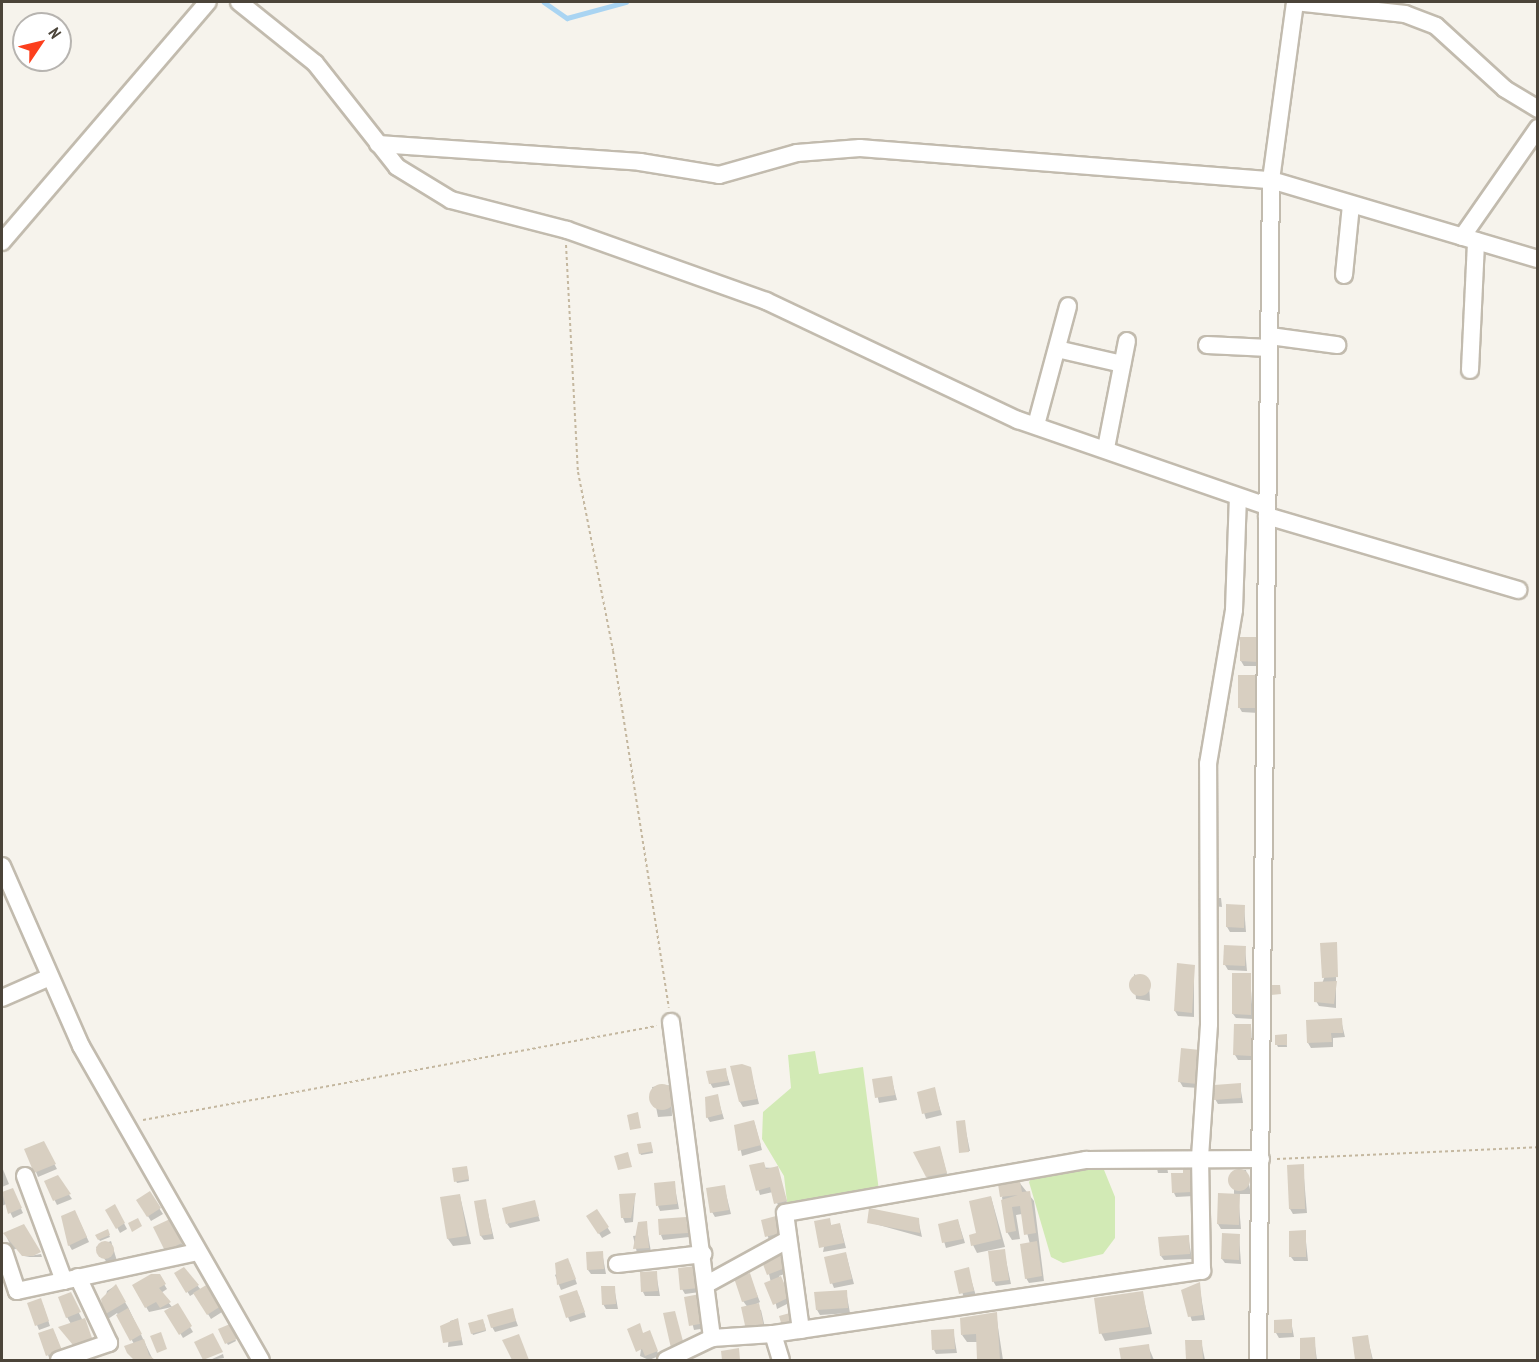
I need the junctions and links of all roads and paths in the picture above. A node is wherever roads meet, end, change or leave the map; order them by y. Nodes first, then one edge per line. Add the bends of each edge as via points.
1 (208, 2) edge
2 (239, 2) edge
3 (1295, 2) edge
4 (1538, 109) edge
5 (1538, 128) edge
6 (378, 144) junction
7 (1271, 180) junction
8 (1352, 205) junction
9 (567, 230) junction
10 (1469, 239) junction
11 (2, 242) edge
12 (1538, 259) edge
13 (1344, 275) dead end
14 (1068, 306) dead end
15 (1127, 341) dead end
16 (1270, 342) junction
17 (1207, 345) dead end
18 (1337, 345) dead end
19 (1057, 349) junction
20 (1122, 364) junction
21 (1470, 370) dead end
22 (1036, 425) junction
23 (1106, 448) junction
24 (1238, 497) junction
25 (1267, 511) junction
26 (1518, 590) dead end
27 (2, 866) edge
28 (50, 977) junction
29 (2, 998) edge
30 (671, 1022) junction
31 (128, 1124) junction
32 (1538, 1147) edge
33 (1200, 1156) junction
34 (1261, 1159) junction
35 (25, 1176) dead end
36 (787, 1240) junction
37 (3, 1252) dead end
38 (198, 1252) junction
39 (703, 1254) junction
40 (617, 1263) dead end
41 (71, 1279) junction
42 (707, 1284) junction
43 (801, 1330) junction
44 (773, 1334) junction
45 (712, 1338) junction
46 (59, 1360) edge
47 (261, 1360) edge
48 (666, 1360) edge
49 (781, 1360) edge
50 (1258, 1360) edge

1 - 11 street
2 - 6 street via 315,63
3 - 4 street via 1405,14 1436,26 1506,89
3 - 7 street
5 - 10 street
6 - 7 street via 640,162 719,175 797,153 860,148
6 - 9 street via 397,167 451,200
7 - 8 street
7 - 16 street
8 - 10 street
8 - 13 street
9 - 22 street via 766,301
9 - 30 path via 564,276 578,472 614,651
10 - 12 street
10 - 21 street
14 - 19 street
15 - 20 street
16 - 17 street
16 - 18 street
16 - 25 street
19 - 20 street
19 - 22 street
20 - 23 street
22 - 23 street
23 - 24 street
24 - 25 street
24 - 33 street via 1234,610 1208,764 1209,1024
25 - 26 street
25 - 34 street
27 - 28 street
28 - 29 street
28 - 31 street via 81,1047
30 - 31 path
30 - 39 street
31 - 38 street
32 - 34 path
33 - 34 street
33 - 36 street via 1086,1160 785,1213
33 - 43 street via 1202,1271
34 - 50 street
35 - 41 street
36 - 42 street
36 - 43 street
37 - 41 street via 17,1291
38 - 41 street
38 - 47 street
39 - 40 street
39 - 42 street
41 - 46 street via 109,1343
42 - 45 street
43 - 44 street
44 - 45 street
44 - 49 street
45 - 48 street

